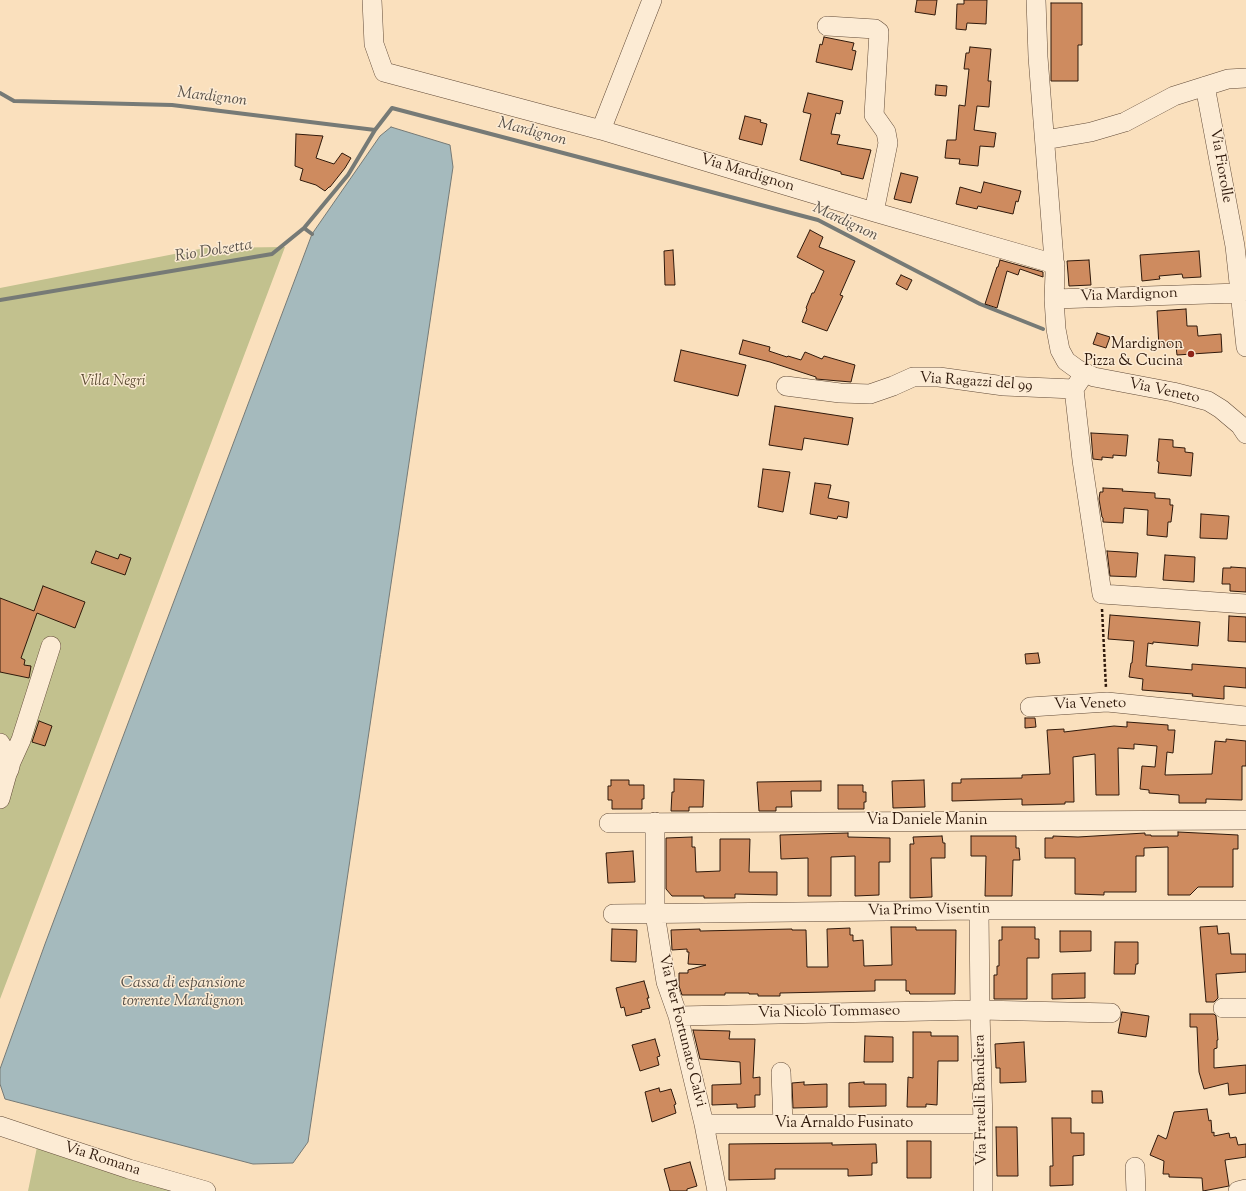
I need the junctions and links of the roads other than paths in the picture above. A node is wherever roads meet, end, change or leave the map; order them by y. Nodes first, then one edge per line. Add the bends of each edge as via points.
1 (372, 0) edge
2 (652, 0) edge
3 (1036, 0) edge
4 (827, 26) dead end
5 (1246, 78) edge
6 (1205, 86) junction
7 (600, 130) junction
8 (1045, 140) junction
9 (874, 212) junction
10 (1240, 246) edge
11 (1055, 264) junction
12 (1240, 293) junction
13 (1054, 299) junction
14 (1246, 347) edge
15 (1084, 374) junction
16 (786, 386) dead end
17 (1074, 389) junction
18 (1244, 426) edge
19 (1246, 604) edge
20 (51, 646) dead end
21 (1030, 707) dead end
22 (1246, 716) edge
23 (0, 743) edge
24 (6, 769) edge
25 (0, 799) edge
26 (1246, 820) edge
27 (655, 822) junction
28 (609, 823) dead end
29 (980, 910) junction
30 (1246, 910) edge
31 (613, 914) dead end
32 (655, 914) junction
33 (1223, 1008) dead end
34 (1246, 1008) edge
35 (980, 1010) junction
36 (1111, 1013) dead end
37 (678, 1016) junction
38 (781, 1072) dead end
39 (704, 1124) junction
40 (783, 1124) junction
41 (983, 1124) junction
42 (0, 1126) edge
43 (1135, 1167) dead end
44 (1246, 1189) edge
45 (206, 1191) edge
46 (717, 1191) edge
47 (983, 1191) edge
48 (1136, 1191) edge
49 (1238, 1191) edge

1 - 7 street, Via Mardignon via 374,44 384,72
2 - 7 street
3 - 8 street
4 - 9 street via 875,29 879,32 874,114 886,132 888,143
5 - 6 street via 1228,79
6 - 8 street via 1174,96 1125,122 1091,132
6 - 10 street, Via Fiorolle
7 - 9 street, Via Mardignon
8 - 11 street
9 - 11 street, Via Mardignon
10 - 12 street, Via Fiorolle
11 - 13 street
12 - 13 street, Via Mardignon
12 - 14 street, Via Fiorolle
13 - 15 street, Via Veneto via 1060,350 1066,361
15 - 17 street
15 - 18 street, Via Veneto via 1208,401
16 - 17 street, Via Ragazzi del 99 via 870,394 913,377 939,377 1004,386
17 - 19 street via 1102,594
20 - 24 street via 21,740
21 - 22 street, Via Veneto via 1107,702
23 - 24 street
24 - 25 street
26 - 27 street, Via Daniele Manin
27 - 28 street, Via Daniele Manin
27 - 32 street, Via Pier Fortunato Calvi
29 - 30 street, Via Primo Visentin
29 - 32 street, Via Primo Visentin
29 - 35 street, Via Fratelli Bandiera
31 - 32 street, Via Primo Visentin
32 - 37 street, Via Pier Fortunato Calvi via 666,982
33 - 34 street
35 - 36 street
35 - 37 street, Via Nicolò Tommaseo
35 - 41 street, Via Fratelli Bandiera
37 - 39 street, Via Pier Fortunato Calvi
38 - 40 street
39 - 40 street, Via Arnaldo Fusinato
39 - 46 street, Via Pier Fortunato Calvi
40 - 41 street, Via Arnaldo Fusinato
41 - 47 street, Via Fratelli Bandiera
42 - 45 street, Via Romana via 129,1169
43 - 48 street
44 - 49 street

